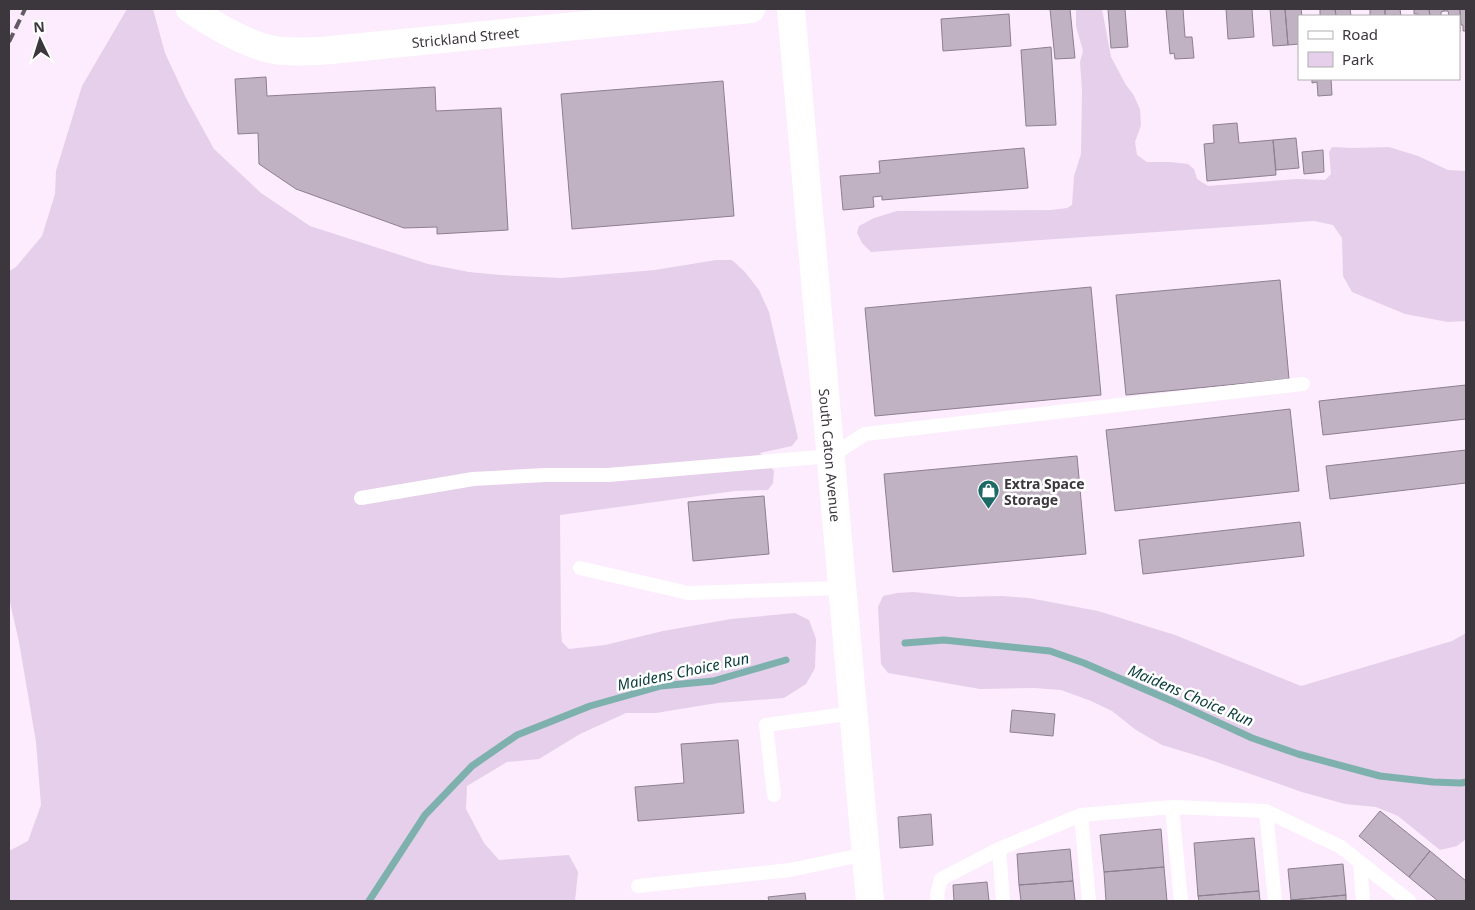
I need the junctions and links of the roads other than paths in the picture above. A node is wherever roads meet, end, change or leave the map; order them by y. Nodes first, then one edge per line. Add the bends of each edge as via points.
1 (190, 9) edge
2 (751, 9) edge
3 (791, 9) edge
4 (1303, 384) dead end
5 (832, 456) junction
6 (361, 498) dead end
7 (580, 568) dead end
8 (843, 588) junction
9 (854, 713) junction
10 (774, 795) dead end
11 (1172, 807) junction
12 (1266, 811) junction
13 (1081, 814) junction
14 (998, 849) junction
15 (866, 854) junction
16 (1360, 862) junction
17 (638, 886) dead end
18 (870, 901) edge
19 (938, 901) edge
20 (1004, 901) edge
21 (1089, 901) edge
22 (1181, 901) edge
23 (1275, 901) edge
24 (1363, 901) edge
25 (1409, 901) edge

1 - 2 main road, Strickland Street via 256,46 283,52
3 - 5 main road, South Caton Avenue
4 - 5 lane via 865,434
5 - 6 lane via 608,475 473,479
5 - 8 main road, South Caton Avenue
7 - 8 lane via 688,593
8 - 9 main road, South Caton Avenue
9 - 10 lane via 766,725
9 - 15 main road, South Caton Avenue
11 - 12 lane
11 - 13 lane
11 - 22 lane
12 - 16 lane via 1341,847
12 - 23 lane
13 - 14 lane
13 - 21 lane
14 - 19 lane via 941,879
14 - 20 lane
15 - 17 lane via 790,870
15 - 18 main road, South Caton Avenue
16 - 24 lane
16 - 25 lane

